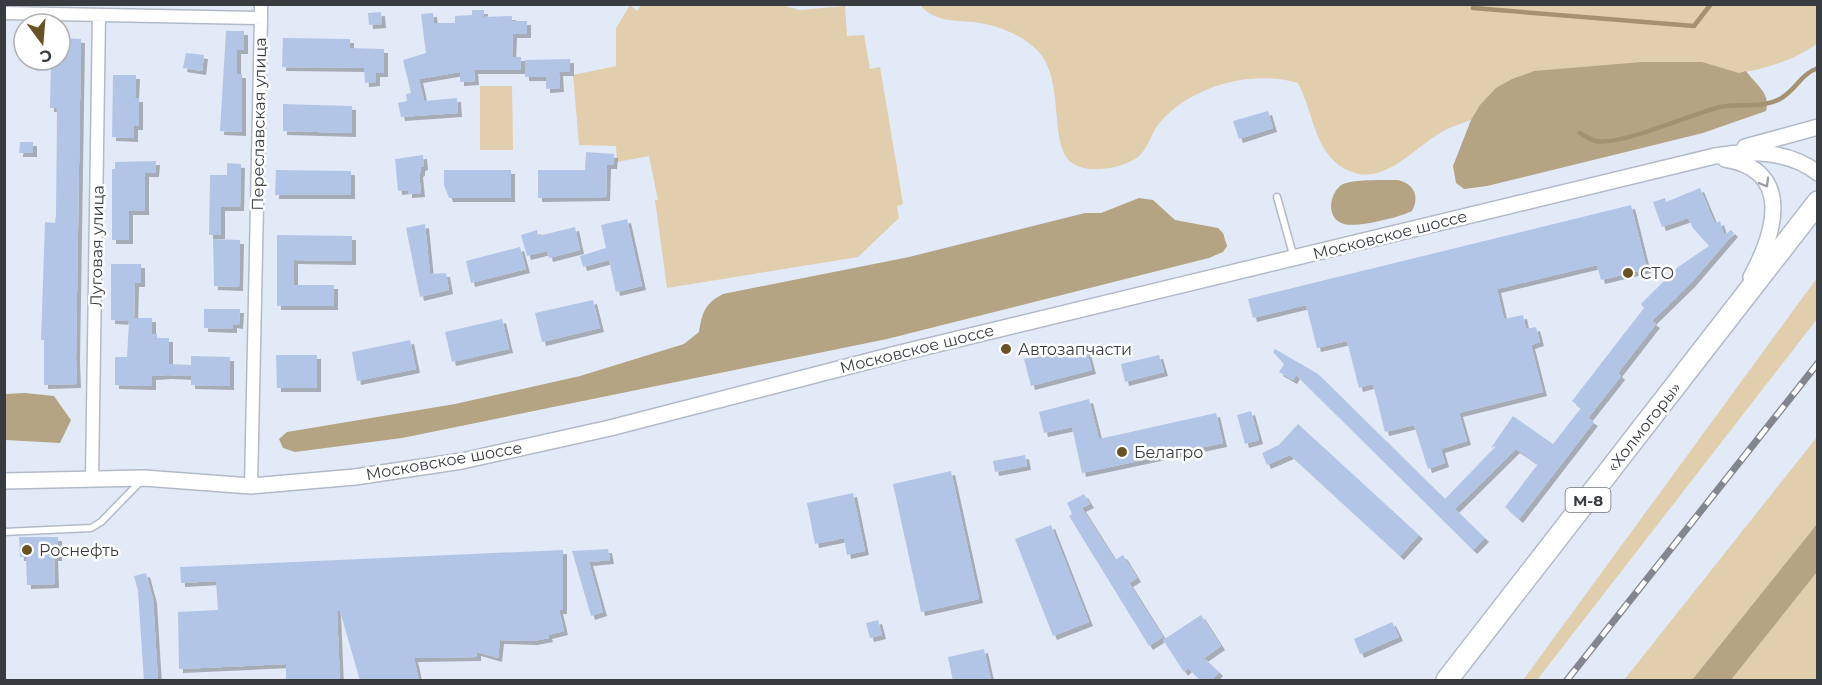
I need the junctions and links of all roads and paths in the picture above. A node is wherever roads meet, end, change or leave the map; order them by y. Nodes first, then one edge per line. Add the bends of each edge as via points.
1 (261, 4) edge
2 (4, 13) edge
3 (99, 15) junction
4 (261, 18) junction
5 (1818, 127) edge
6 (1696, 160) junction
7 (1818, 173) edge
8 (1277, 197) dead end
9 (1818, 202) edge
10 (1294, 258) junction
11 (1727, 319) junction
12 (92, 478) junction
13 (144, 478) junction
14 (4, 481) edge
15 (251, 486) junction
16 (4, 532) edge
17 (1447, 681) edge

1 - 4 street
2 - 3 street, Переславская улица
3 - 4 street, Переславская улица
3 - 12 street, Луговая улица
4 - 15 street, Переславская улица
5 - 6 street
6 - 7 street, Московское шоссе via 1762,153 1792,159
6 - 10 street, Московское шоссе
6 -> 11 street via 1746,163 1767,183 1774,203 1770,238
8 - 10 lane
9 - 11 highway, «Холмогоры» / М-8
10 - 15 street, Московское шоссе via 610,428 462,461 355,477
11 - 17 highway, «Холмогоры» / М-8
12 - 13 street, Московское шоссе
12 - 14 street, Московское шоссе
13 - 15 street, Московское шоссе
13 - 16 lane via 91,528

